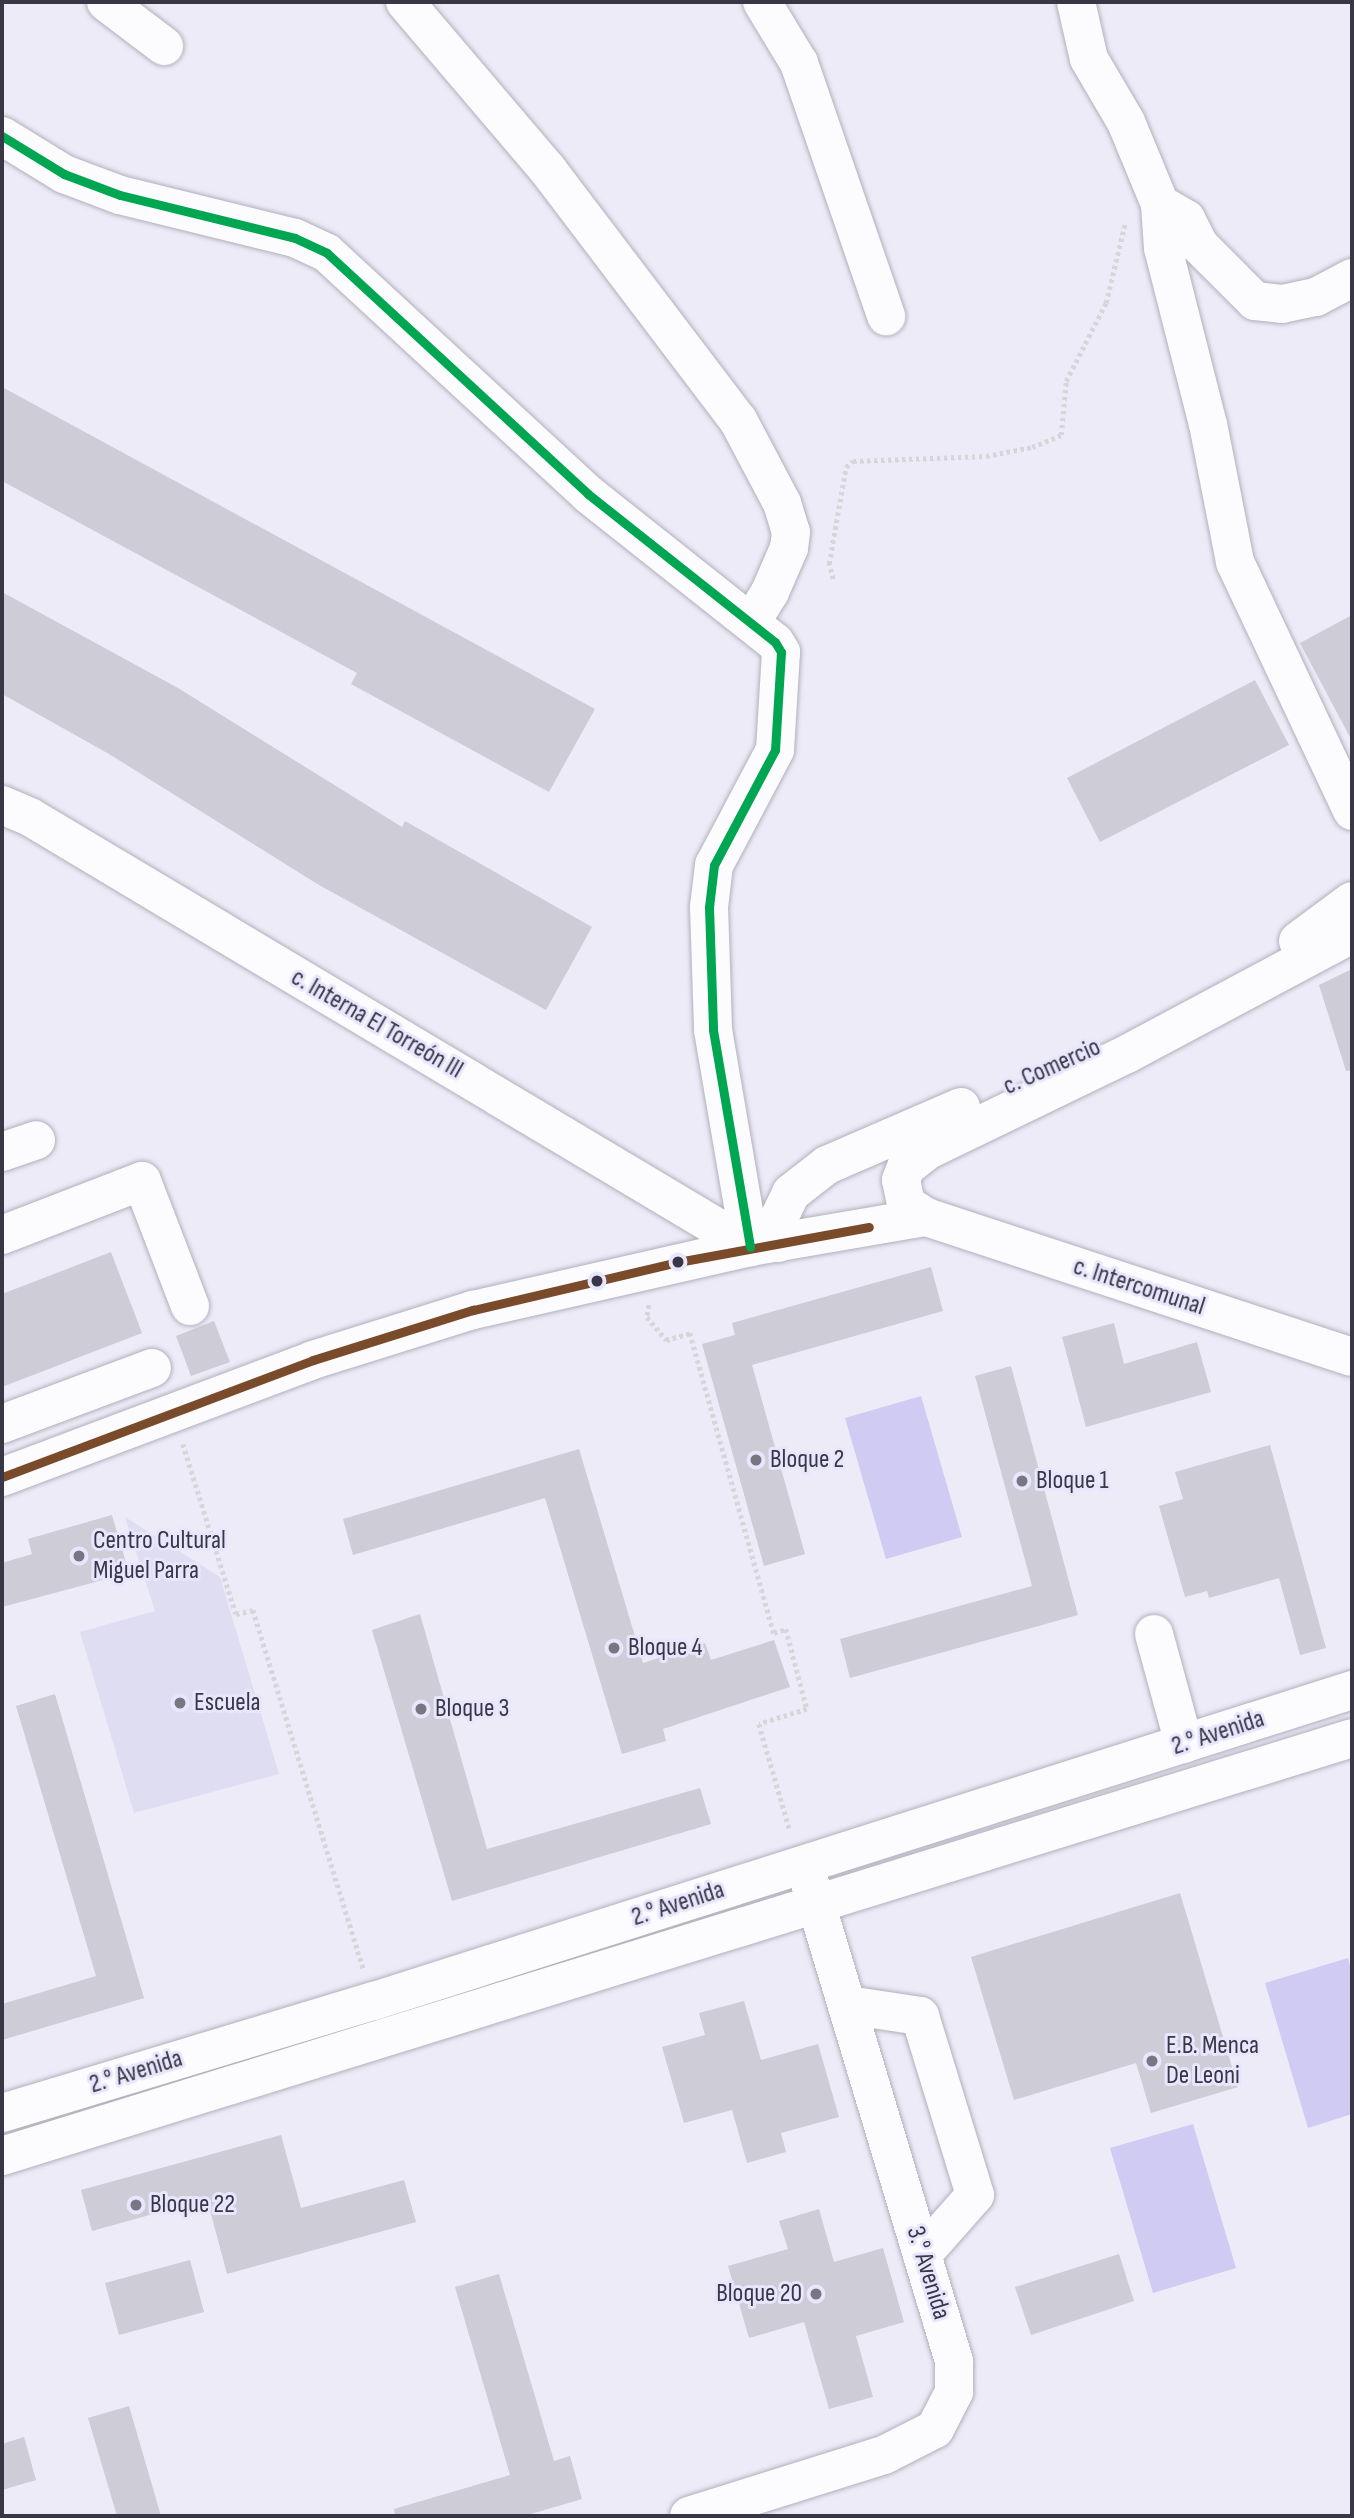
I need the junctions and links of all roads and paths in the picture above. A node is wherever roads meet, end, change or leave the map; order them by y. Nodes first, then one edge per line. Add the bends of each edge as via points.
1 (106, 2) edge
2 (405, 2) edge
3 (762, 2) edge
4 (1076, 2) edge
5 (164, 46) dead end
6 (2, 136) edge
7 (1158, 200) junction
8 (1352, 278) edge
9 (886, 316) dead end
10 (833, 579) dead end
11 (751, 622) junction
12 (2, 805) edge
13 (1352, 811) edge
14 (1352, 901) edge
15 (1352, 934) edge
16 (923, 1124) junction
17 (906, 1167) junction
18 (926, 1217) junction
19 (2, 1235) edge
20 (764, 1245) junction
21 (673, 1263) junction
22 (190, 1306) dead end
23 (1352, 1357) edge
24 (152, 1367) dead end
25 (174, 1413) junction
26 (2, 1424) edge
27 (2, 1477) edge
28 (1154, 1634) dead end
29 (1352, 1690) edge
30 (1352, 1738) edge
31 (1184, 1744) junction
32 (802, 1865) junction
33 (817, 1905) junction
34 (374, 2001) junction
35 (847, 2005) junction
36 (2, 2113) edge
37 (2, 2156) edge
38 (922, 2255) junction
39 (689, 2516) edge

1 - 5 street
2 - 11 street via 548,170 726,400 782,503 791,532 770,592
3 - 9 street via 799,63
4 - 7 street via 1089,59 1126,122
6 - 11 street via 64,174 107,191 295,238 327,253 588,494
7 - 8 street via 1186,219 1199,244 1255,301 1282,304 1316,297
7 - 10 path via 1137,207 1122,227 1106,303 1066,381 1061,435 1032,447 986,456 853,461 846,467 828,564
7 - 13 street via 1163,248 1208,424 1235,562
11 - 20 street via 781,652 778,735 775,750 714,865 709,907 713,1030
12 - 20 street, c. Interna El Torreón III via 30,817
14 - 16 street, c. Comercio via 1298,941 1135,1031
15 - 17 street via 1127,1054 928,1150
16 - 17 street
16 - 20 street, c. Comercio via 827,1165 791,1193
17 - 18 street via 901,1180 906,1204
18 - 20 street
18 - 23 street, c. Intercomunal
19 - 22 street via 142,1181
20 - 21 street
21 - 25 street via 473,1310 313,1360
21 - 32 path via 650,1299 647,1317 666,1339 690,1333 774,1633 786,1629 807,1709 759,1724
24 - 26 street
25 - 27 street
25 - 34 path via 236,1614 253,1610
28 - 31 street
29 - 31 street, 2.° Avenida
30 - 33 street
31 - 32 street, 2.° Avenida
32 - 33 street, 3.° Avenida
32 - 34 street, 2.° Avenida
33 - 35 street, 3.° Avenida
33 - 37 street
34 - 36 street, 2.° Avenida
35 - 38 street, 3.° Avenida
35 - 38 street via 919,2016 975,2195
38 - 39 street, 3.° Avenida via 954,2361 954,2392 935,2429 884,2455

